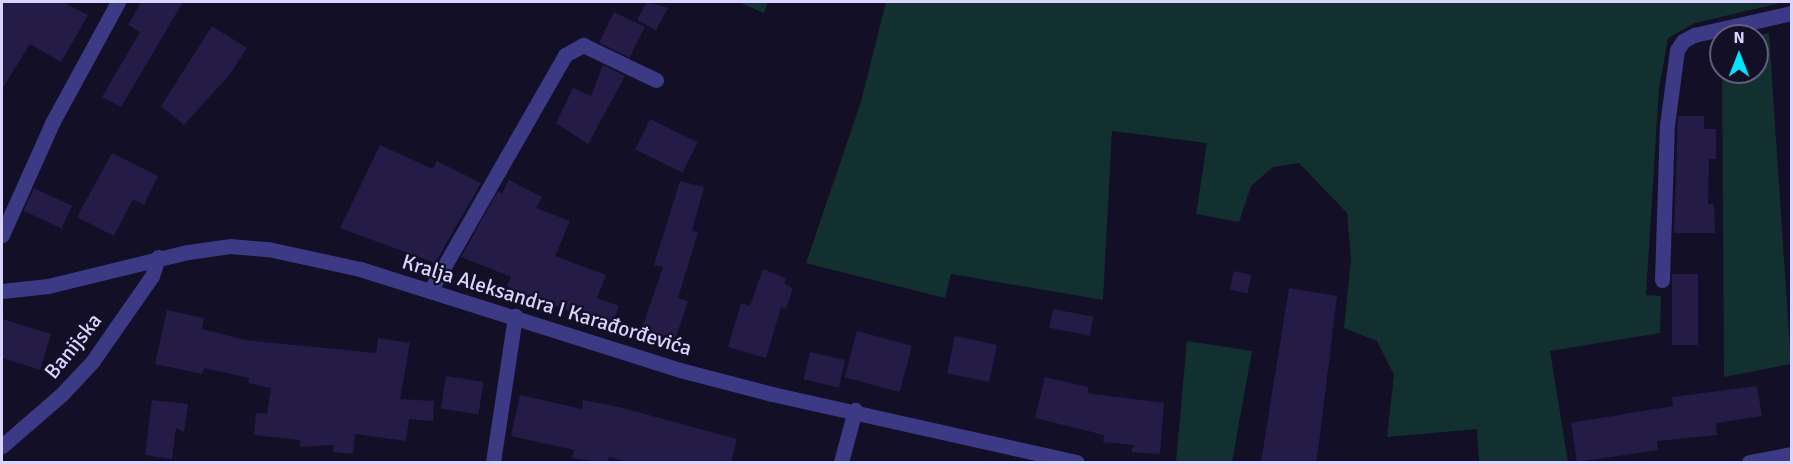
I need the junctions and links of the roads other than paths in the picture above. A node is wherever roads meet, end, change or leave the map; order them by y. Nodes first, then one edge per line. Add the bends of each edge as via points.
1 (118, 2) edge
2 (1791, 13) edge
3 (656, 80) dead end
4 (2, 235) edge
5 (158, 257) junction
6 (1662, 280) dead end
7 (2, 291) edge
8 (430, 291) junction
9 (515, 316) junction
10 (855, 410) junction
11 (2, 446) edge
12 (1791, 454) edge
13 (492, 462) edge
14 (841, 462) edge
15 (1077, 462) edge
16 (1749, 462) edge

1 - 4 street via 52,123
2 - 6 street via 1694,35 1677,50 1667,125
3 - 8 street via 583,45 565,55
5 - 7 street, Kralja Aleksandra I Karađorđevića via 48,286
5 - 8 street, Kralja Aleksandra I Karađorđevića via 230,246 268,249 360,269
5 - 11 street, Banijska via 152,276 92,362
8 - 9 street, Kralja Aleksandra I Karađorđevića
9 - 10 street, Kralja Aleksandra I Karađorđevića via 691,373
9 - 13 street
10 - 14 street
10 - 15 street, Kralja Aleksandra I Karađorđevića
12 - 16 street

